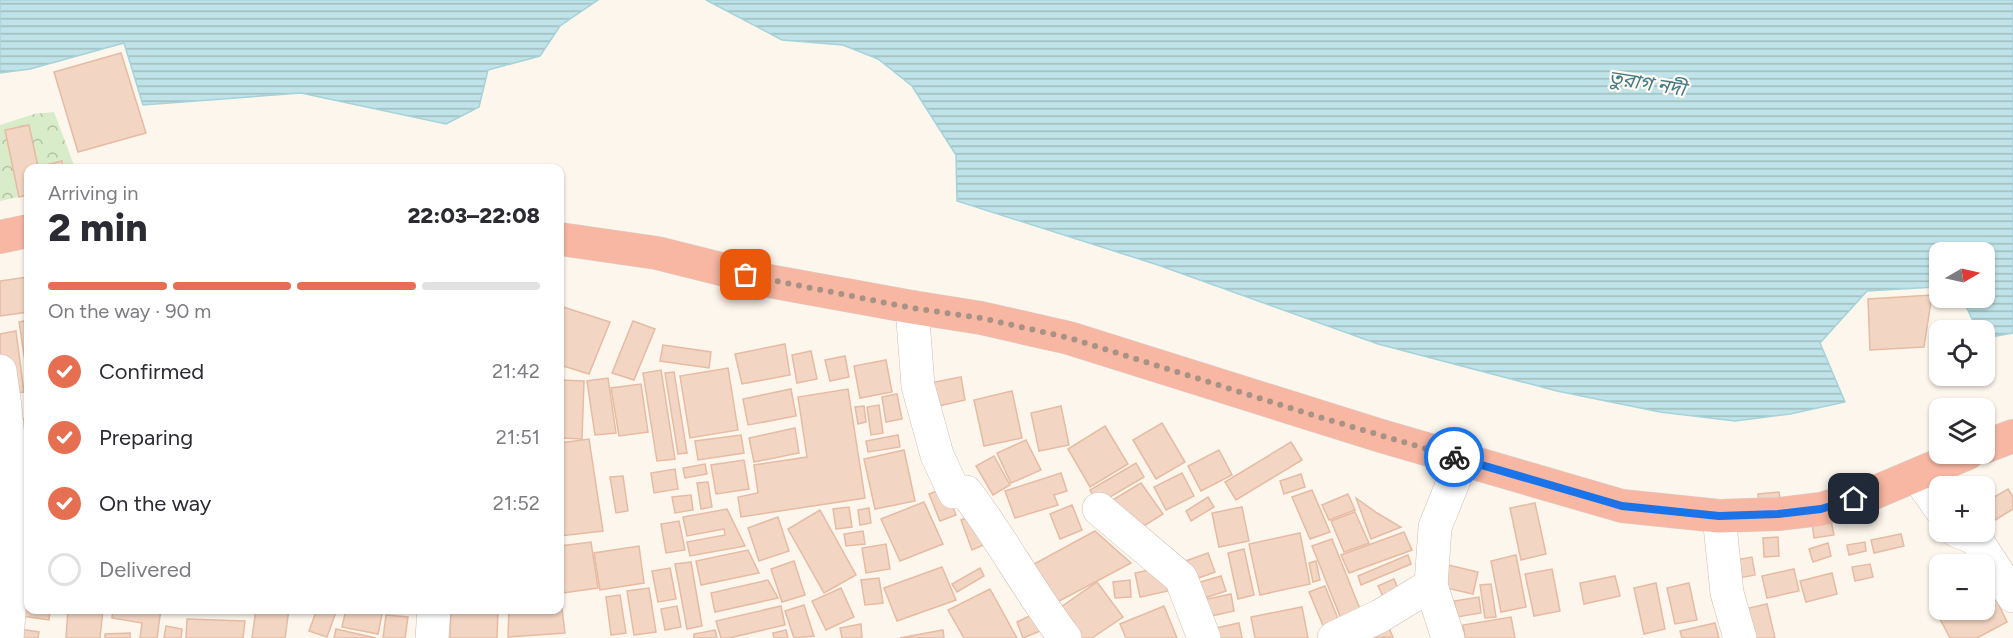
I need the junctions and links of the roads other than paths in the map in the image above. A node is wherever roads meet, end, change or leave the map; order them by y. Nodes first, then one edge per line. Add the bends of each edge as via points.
1 (24, 232) edge
2 (0, 237) edge
3 (564, 240) edge
4 (912, 308) junction
5 (0, 370) edge
6 (2013, 436) edge
7 (1995, 443) edge
8 (1462, 460) junction
9 (1942, 464) edge
10 (1917, 475) junction
11 (1929, 492) edge
12 (1099, 508) dead end
13 (1719, 516) junction
14 (1978, 542) edge
15 (1431, 585) junction
16 (2013, 596) edge
17 (434, 614) edge
18 (7, 638) edge
19 (432, 638) edge
20 (1065, 638) edge
21 (1204, 638) edge
22 (1334, 638) edge
23 (1448, 638) edge
24 (1740, 638) edge

1 - 2 highway
3 - 4 highway via 657,253 769,281
4 - 8 highway via 981,318 1070,338
4 - 20 street via 918,386 937,455 954,492 966,492
5 - 18 street via 11,506 12,583
6 - 7 highway
8 - 13 highway via 1622,506
8 - 15 street via 1435,527
9 - 10 highway
10 - 11 street
10 - 13 highway via 1821,509
12 - 21 street via 1181,578
13 - 24 street via 1727,593
14 - 16 street
15 - 22 street
15 - 23 street
17 - 19 street

